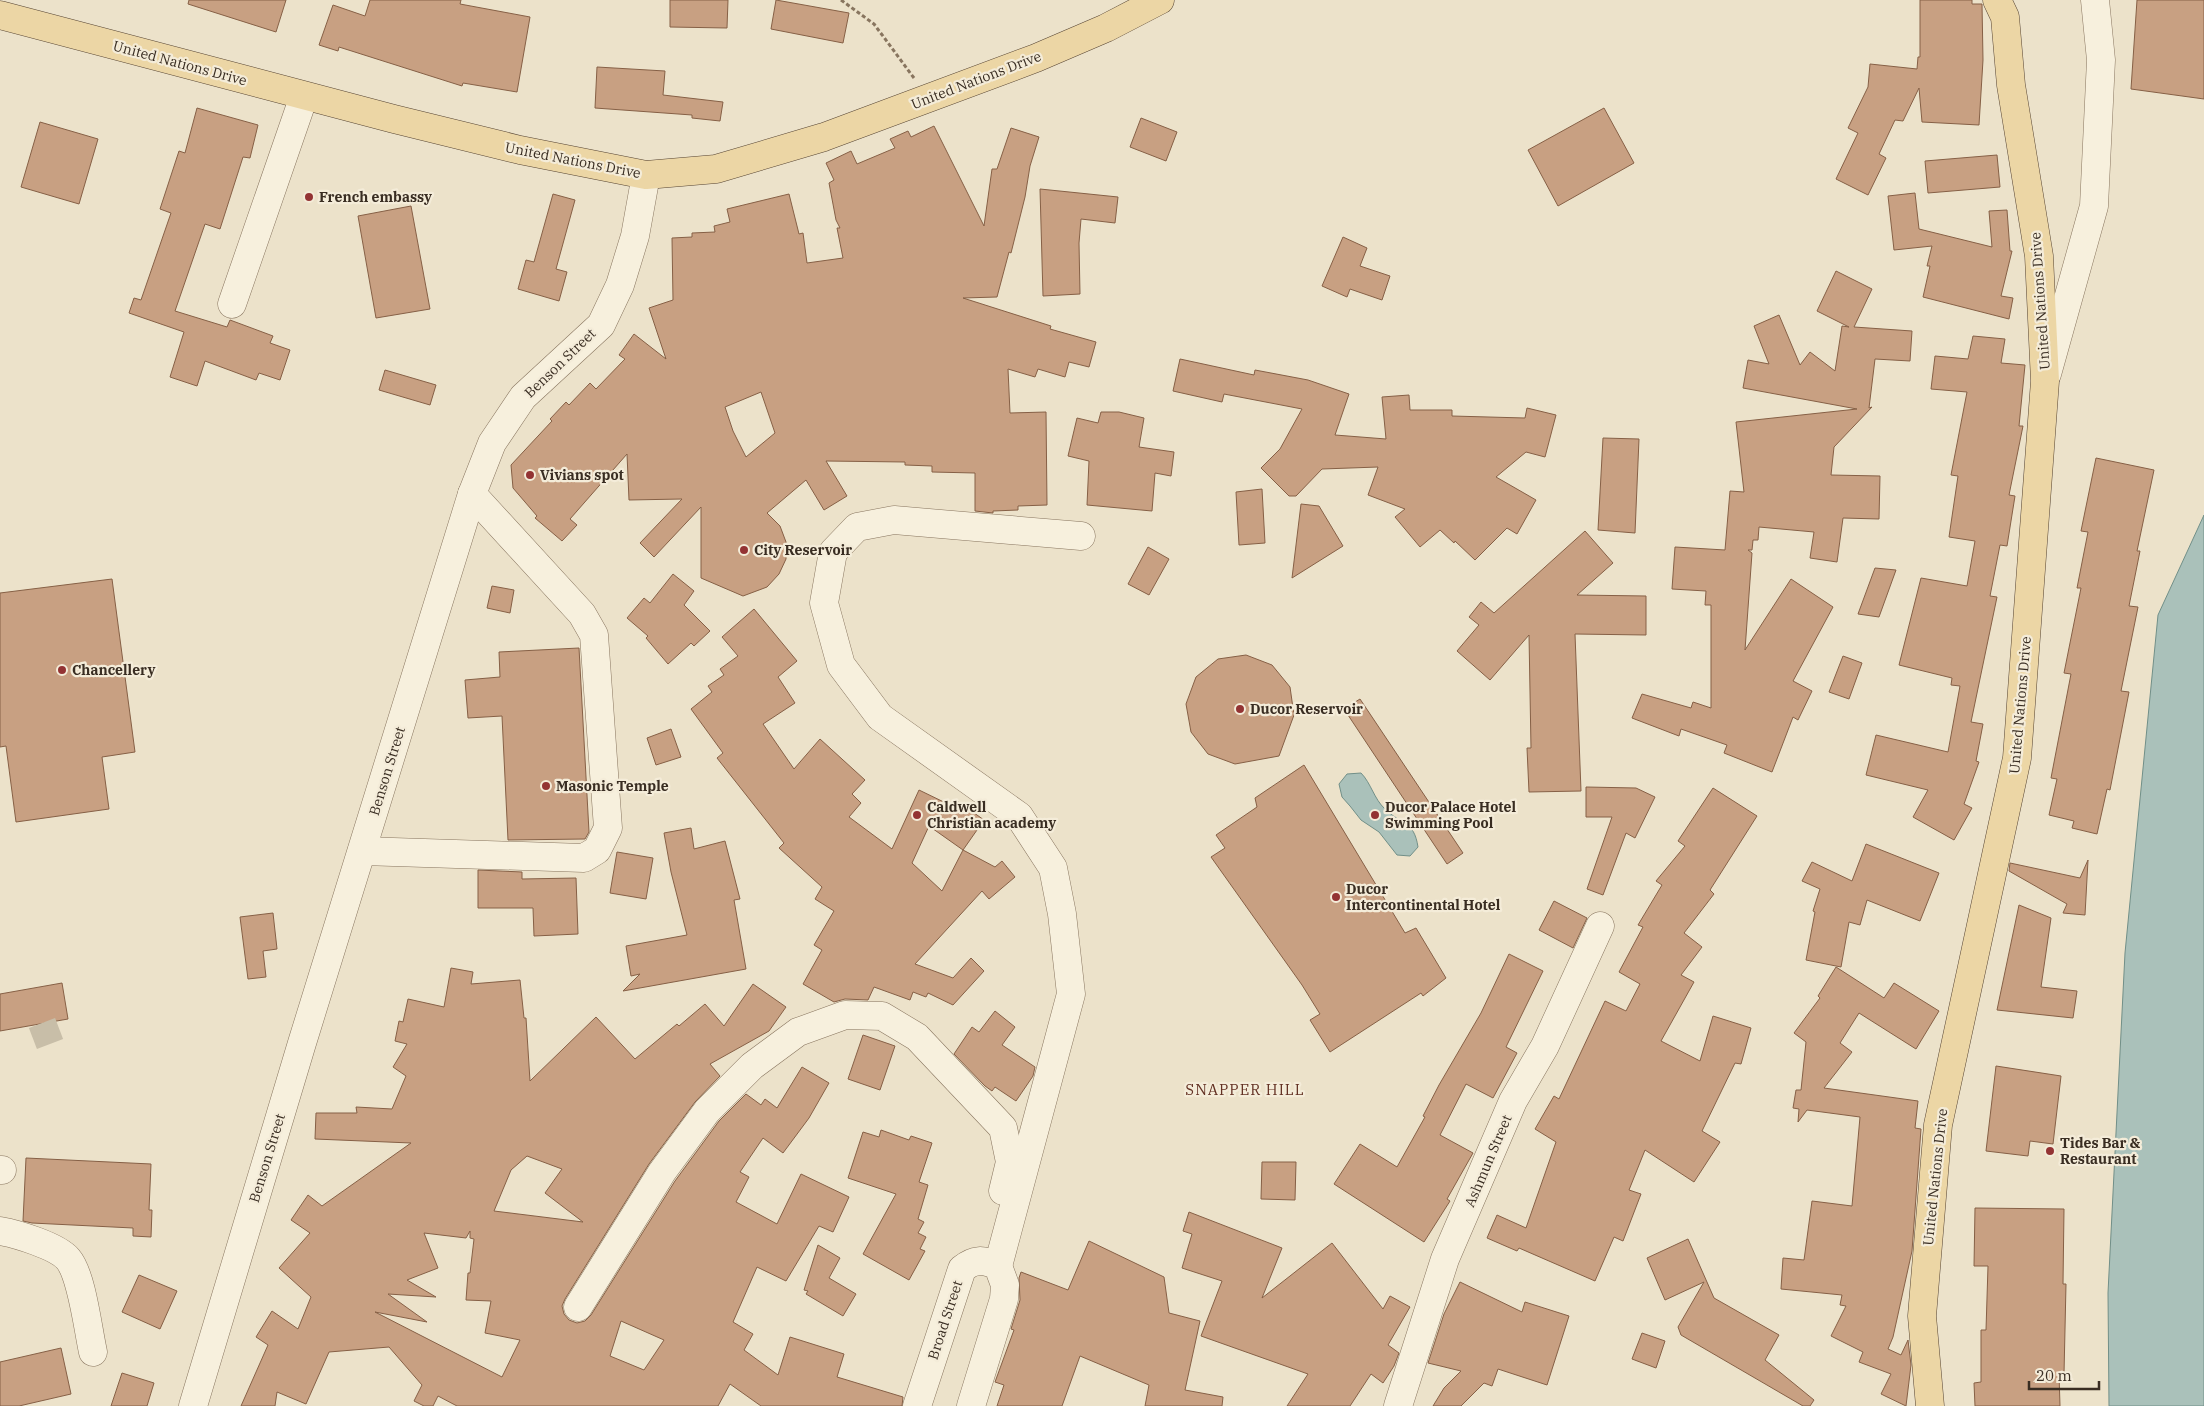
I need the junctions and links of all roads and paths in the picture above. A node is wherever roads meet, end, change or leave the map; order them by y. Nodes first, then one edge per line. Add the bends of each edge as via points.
1 (841, 0) edge
2 (1160, 0) edge
3 (1997, 0) edge
4 (2095, 0) edge
5 (0, 15) edge
6 (304, 96) junction
7 (929, 99) junction
8 (646, 175) junction
9 (232, 304) dead end
10 (2045, 381) junction
11 (472, 494) junction
12 (1081, 536) dead end
13 (362, 851) junction
14 (1600, 926) dead end
15 (0, 1231) edge
16 (993, 1264) junction
17 (578, 1307) dead end
18 (93, 1352) dead end
19 (193, 1406) edge
20 (918, 1406) edge
21 (971, 1406) edge
22 (1398, 1406) edge
23 (1930, 1406) edge

1 - 7 path via 874,24
2 - 7 main road, United Nations Drive via 1106,28
3 - 10 main road, United Nations Drive via 2004,17 2011,86 2039,256
4 - 10 street via 2101,60 2094,206
5 - 6 main road, United Nations Drive
6 - 8 main road, United Nations Drive via 520,150
6 - 9 street
7 - 8 main road, United Nations Drive via 824,137 716,170
8 - 11 street, Benson Street via 635,236 620,285 600,325 523,397 492,443
10 - 23 main road, United Nations Drive via 2017,758 1938,1125 1922,1316
11 - 13 street, Benson Street
11 - 13 street via 582,614 594,635 608,828 597,850 584,858
12 - 16 street via 894,520 857,527 833,552 824,603 841,665 880,717 1018,816 1052,868 1062,914 1071,994
13 - 19 street, Benson Street
14 - 22 street, Ashmun Street via 1545,1046 1513,1101 1445,1259
15 - 18 street via 53,1249 67,1258 76,1271
16 - 17 street via 1010,1162 1003,1128 917,1037 882,1016 845,1015 798,1032 752,1066 707,1111 662,1172
16 - 20 street, Broad Street via 978,1260 962,1270
16 - 21 street via 1005,1285 1004,1299

